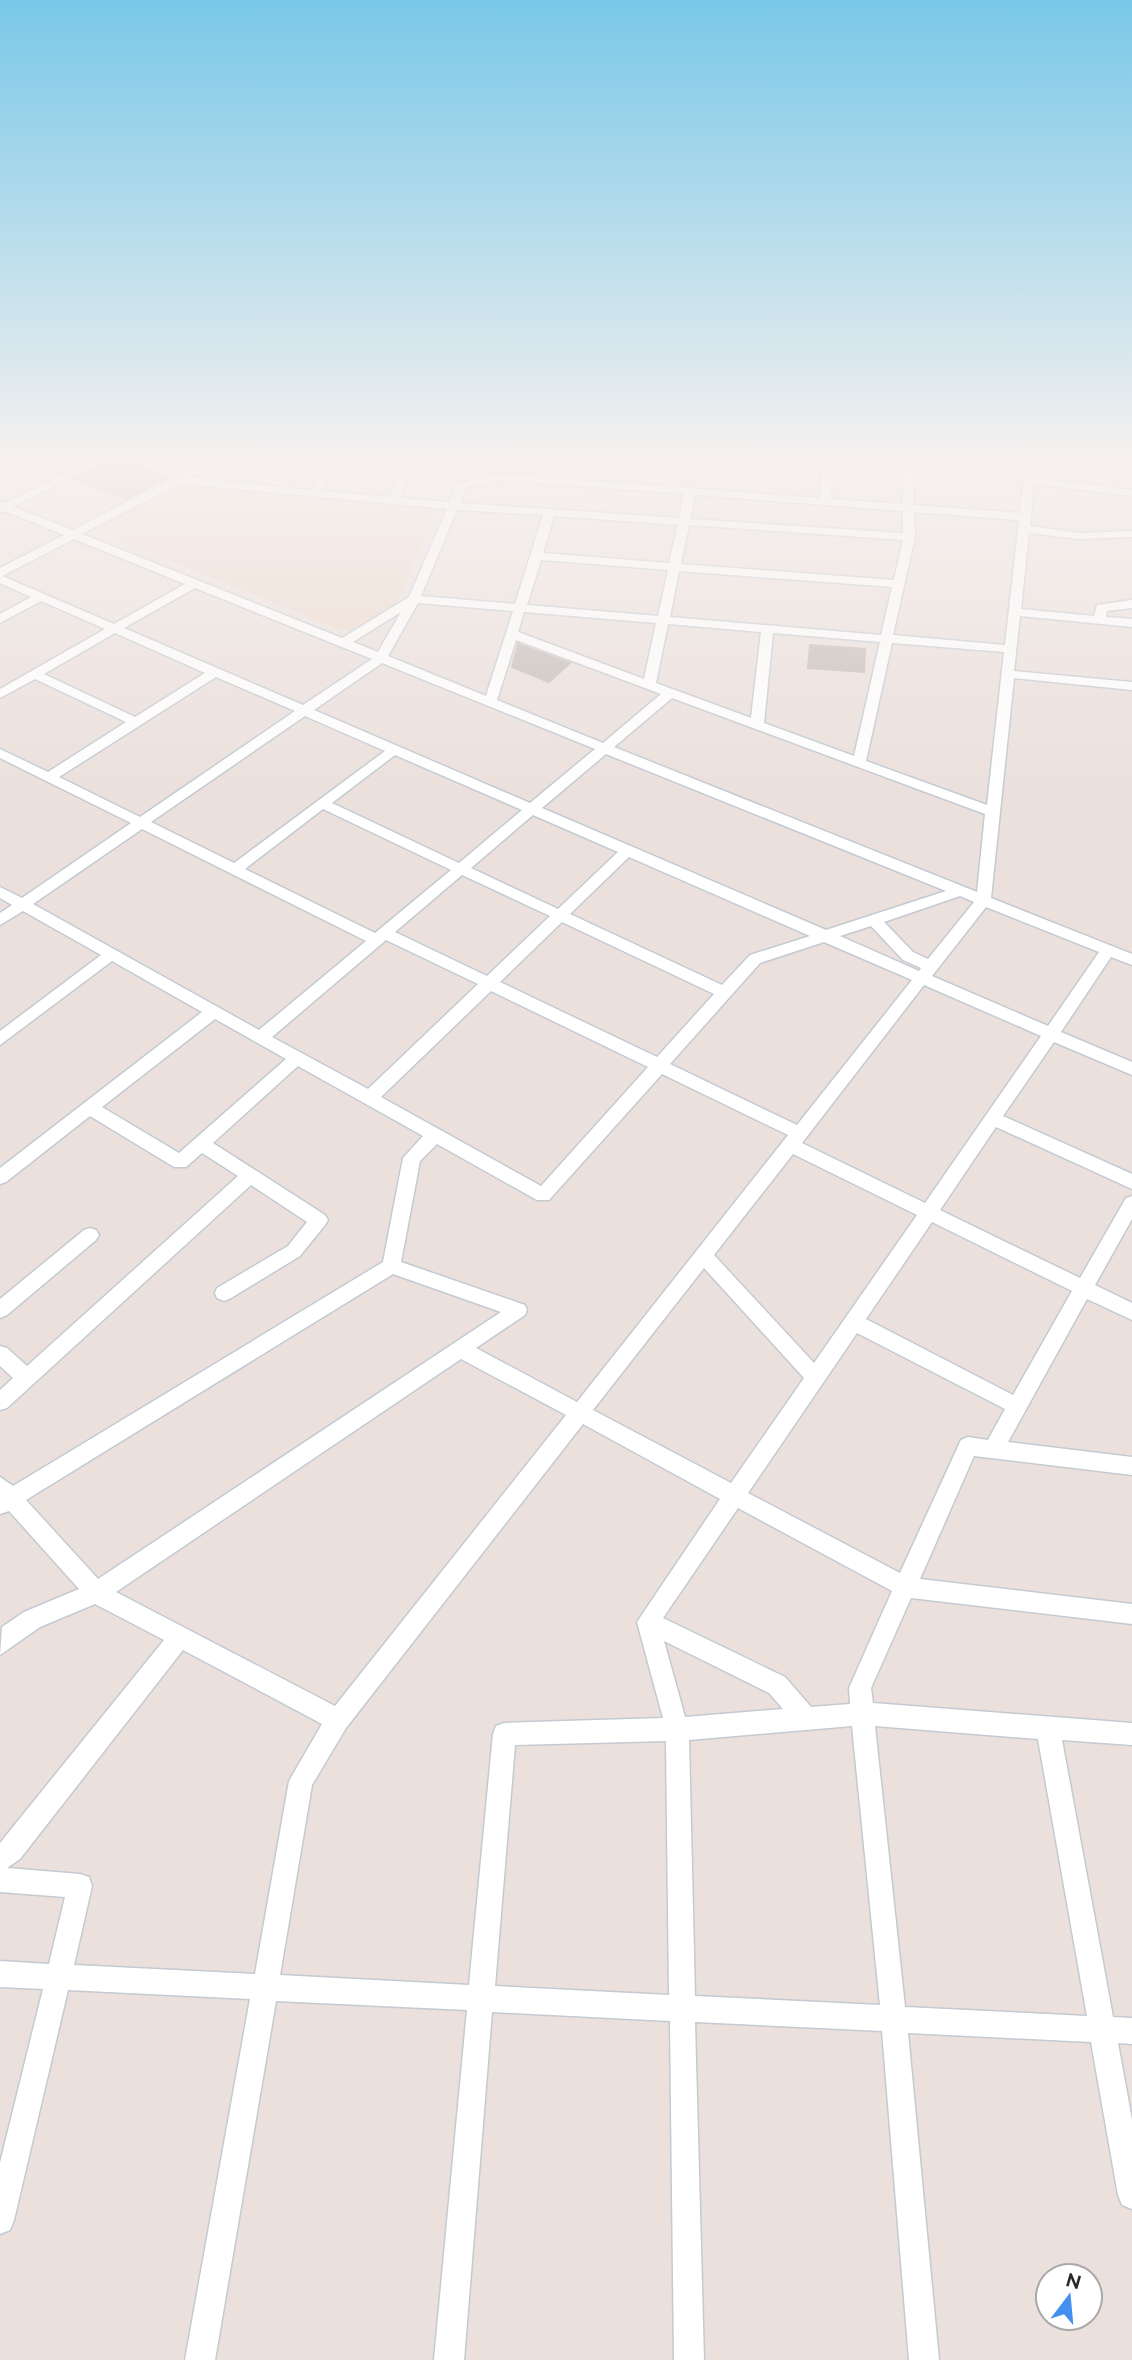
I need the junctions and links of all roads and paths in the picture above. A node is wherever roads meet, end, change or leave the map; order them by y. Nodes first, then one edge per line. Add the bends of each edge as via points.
1 (171, 573) edge
2 (425, 573) edge
3 (531, 573) edge
4 (673, 573) edge
5 (755, 573) edge
6 (901, 573) edge
7 (1019, 573) edge
8 (0, 579) edge
9 (195, 583) junction
10 (898, 584) junction
11 (40, 597) junction
12 (414, 599) junction
13 (1132, 604) edge
14 (520, 608) junction
15 (1015, 612) junction
16 (0, 618) edge
17 (663, 620) junction
18 (1100, 620) junction
19 (1132, 622) edge
20 (113, 628) junction
21 (767, 628) junction
22 (512, 634) junction
23 (887, 638) junction
24 (343, 643) junction
25 (1010, 649) junction
26 (381, 658) junction
27 (215, 672) junction
28 (34, 674) junction
29 (1008, 674) junction
30 (649, 685) junction
31 (1132, 686) edge
32 (670, 693) junction
33 (0, 694) edge
34 (490, 702) junction
35 (304, 711) junction
36 (136, 722) junction
37 (757, 725) junction
38 (605, 748) junction
39 (394, 750) junction
40 (0, 753) edge
41 (859, 763) junction
42 (49, 777) junction
43 (323, 804) junction
44 (532, 809) junction
45 (992, 812) junction
46 (141, 823) junction
47 (627, 851) junction
48 (235, 869) junction
49 (461, 869) junction
50 (961, 891) junction
51 (0, 892) edge
52 (983, 900) junction
53 (23, 905) junction
54 (560, 915) junction
55 (0, 920) edge
56 (875, 921) junction
57 (827, 936) junction
58 (381, 937) junction
59 (1108, 950) junction
60 (112, 954) junction
61 (1132, 960) edge
62 (926, 972) junction
63 (488, 984) junction
64 (725, 993) junction
65 (214, 1011) junction
66 (1050, 1034) junction
67 (261, 1037) junction
68 (0, 1039) edge
69 (297, 1058) junction
70 (659, 1066) junction
71 (1132, 1069) edge
72 (369, 1098) junction
73 (90, 1108) junction
74 (992, 1118) junction
75 (435, 1135) junction
76 (795, 1139) junction
77 (201, 1144) junction
78 (250, 1176) junction
79 (0, 1177) edge
80 (1132, 1182) edge
81 (1132, 1203) edge
82 (928, 1212) junction
83 (90, 1235) dead end
84 (704, 1256) junction
85 (391, 1266) junction
86 (1083, 1288) junction
87 (224, 1293) dead end
88 (0, 1310) edge
89 (1132, 1312) edge
90 (853, 1322) junction
91 (460, 1349) junction
92 (0, 1354) edge
93 (815, 1377) junction
94 (27, 1378) junction
95 (0, 1402) edge
96 (1017, 1406) junction
97 (580, 1413) junction
98 (993, 1449) junction
99 (1132, 1465) edge
100 (3, 1496) edge
101 (734, 1496) junction
102 (905, 1587) junction
103 (96, 1593) junction
104 (1132, 1614) edge
105 (648, 1622) junction
106 (180, 1637) junction
107 (0, 1644) edge
108 (862, 1714) junction
109 (807, 1719) junction
110 (338, 1720) junction
111 (1048, 1728) junction
112 (677, 1729) junction
113 (1132, 1734) edge
114 (0, 1859) edge
115 (0, 1881) edge
116 (0, 1973) edge
117 (58, 1977) junction
118 (265, 1987) junction
119 (481, 1998) junction
120 (682, 2008) junction
121 (894, 2020) junction
122 (1102, 2030) junction
123 (1132, 2031) edge
124 (1132, 2195) edge
125 (0, 2220) edge
126 (200, 2360) edge
127 (449, 2360) edge
128 (689, 2360) edge
129 (924, 2360) edge

1 - 9 street
2 - 12 street
3 - 14 street
4 - 17 street
5 - 10 street
6 - 10 street
7 - 15 street
8 - 11 street
9 - 20 street
9 - 24 street
10 - 23 street
11 - 16 street
11 - 20 street
12 - 14 street
12 - 24 street
12 - 26 street
13 - 18 street via 1101,608
14 - 17 street
14 - 22 street
15 - 18 street
15 - 25 street
17 - 21 street
17 - 30 street
18 - 19 street
20 - 27 street
20 - 28 street
21 - 23 street
21 - 37 street
22 - 30 street
22 - 34 street
23 - 25 street
23 - 41 street
24 - 26 street
25 - 29 street
26 - 34 street
26 - 35 street
27 - 35 street
27 - 36 street
28 - 33 street
28 - 36 street
29 - 31 street
29 - 45 street
30 - 32 street
32 - 37 street
32 - 38 street
34 - 38 street
35 - 39 street
35 - 46 street
36 - 42 street
37 - 41 street
38 - 44 street
38 - 50 street
39 - 43 street
39 - 44 street
40 - 42 street
41 - 45 street
42 - 46 street
43 - 48 street
43 - 49 street
44 - 47 street
44 - 49 street
45 - 52 street
46 - 48 street
46 - 53 street
47 - 54 street
47 - 57 street
48 - 58 street
49 - 54 street
49 - 58 street
50 - 52 street
50 - 56 street
51 - 53 street
52 - 59 street
52 - 62 street
53 - 55 street
53 - 60 street
54 - 63 street
54 - 64 street
56 - 57 street
56 - 62 street
57 - 62 street
57 - 64 street via 755,959
58 - 63 street
58 - 67 street
59 - 61 street
59 - 66 street
60 - 65 street
60 - 68 street
62 - 66 street
62 - 76 street
63 - 70 street
63 - 72 street
64 - 70 street
65 - 67 street
65 - 73 street
66 - 71 street
66 - 74 street
67 - 69 street
69 - 72 street
69 - 77 street
70 - 75 street via 543,1195
70 - 76 street
72 - 75 street
73 - 77 street via 180,1162
73 - 79 street
74 - 80 street
74 - 82 street
75 - 85 street via 412,1158
76 - 82 street
76 - 84 street
77 - 78 street
78 - 87 street via 319,1220 294,1251
78 - 94 street
81 - 86 street
82 - 86 street
82 - 90 street
83 - 88 street
84 - 93 street
84 - 97 street
85 - 91 street via 518,1310
85 - 100 street
86 - 89 street
86 - 96 street
90 - 93 street
90 - 96 street
91 - 97 street
91 - 103 street
92 - 94 street
93 - 101 street
94 - 95 street
96 - 98 street
97 - 101 street
97 - 110 street
98 - 99 street
98 - 102 street via 968,1447
100 - 103 street
101 - 102 street
101 - 105 street
102 - 104 street
102 - 108 street via 860,1689
103 - 106 street
103 - 107 street via 35,1618
105 - 109 street via 777,1685
105 - 112 street
106 - 110 street
106 - 114 street
108 - 109 street
108 - 111 street
108 - 121 street
109 - 112 street
110 - 118 street via 301,1781
111 - 113 street
111 - 122 street
112 - 119 street via 504,1734
112 - 120 street
115 - 117 street via 80,1886
116 - 117 street
117 - 118 street
117 - 125 street
118 - 119 street
118 - 126 street
119 - 120 street
119 - 127 street
120 - 121 street
120 - 128 street
121 - 122 street
121 - 129 street
122 - 123 street
122 - 124 street

